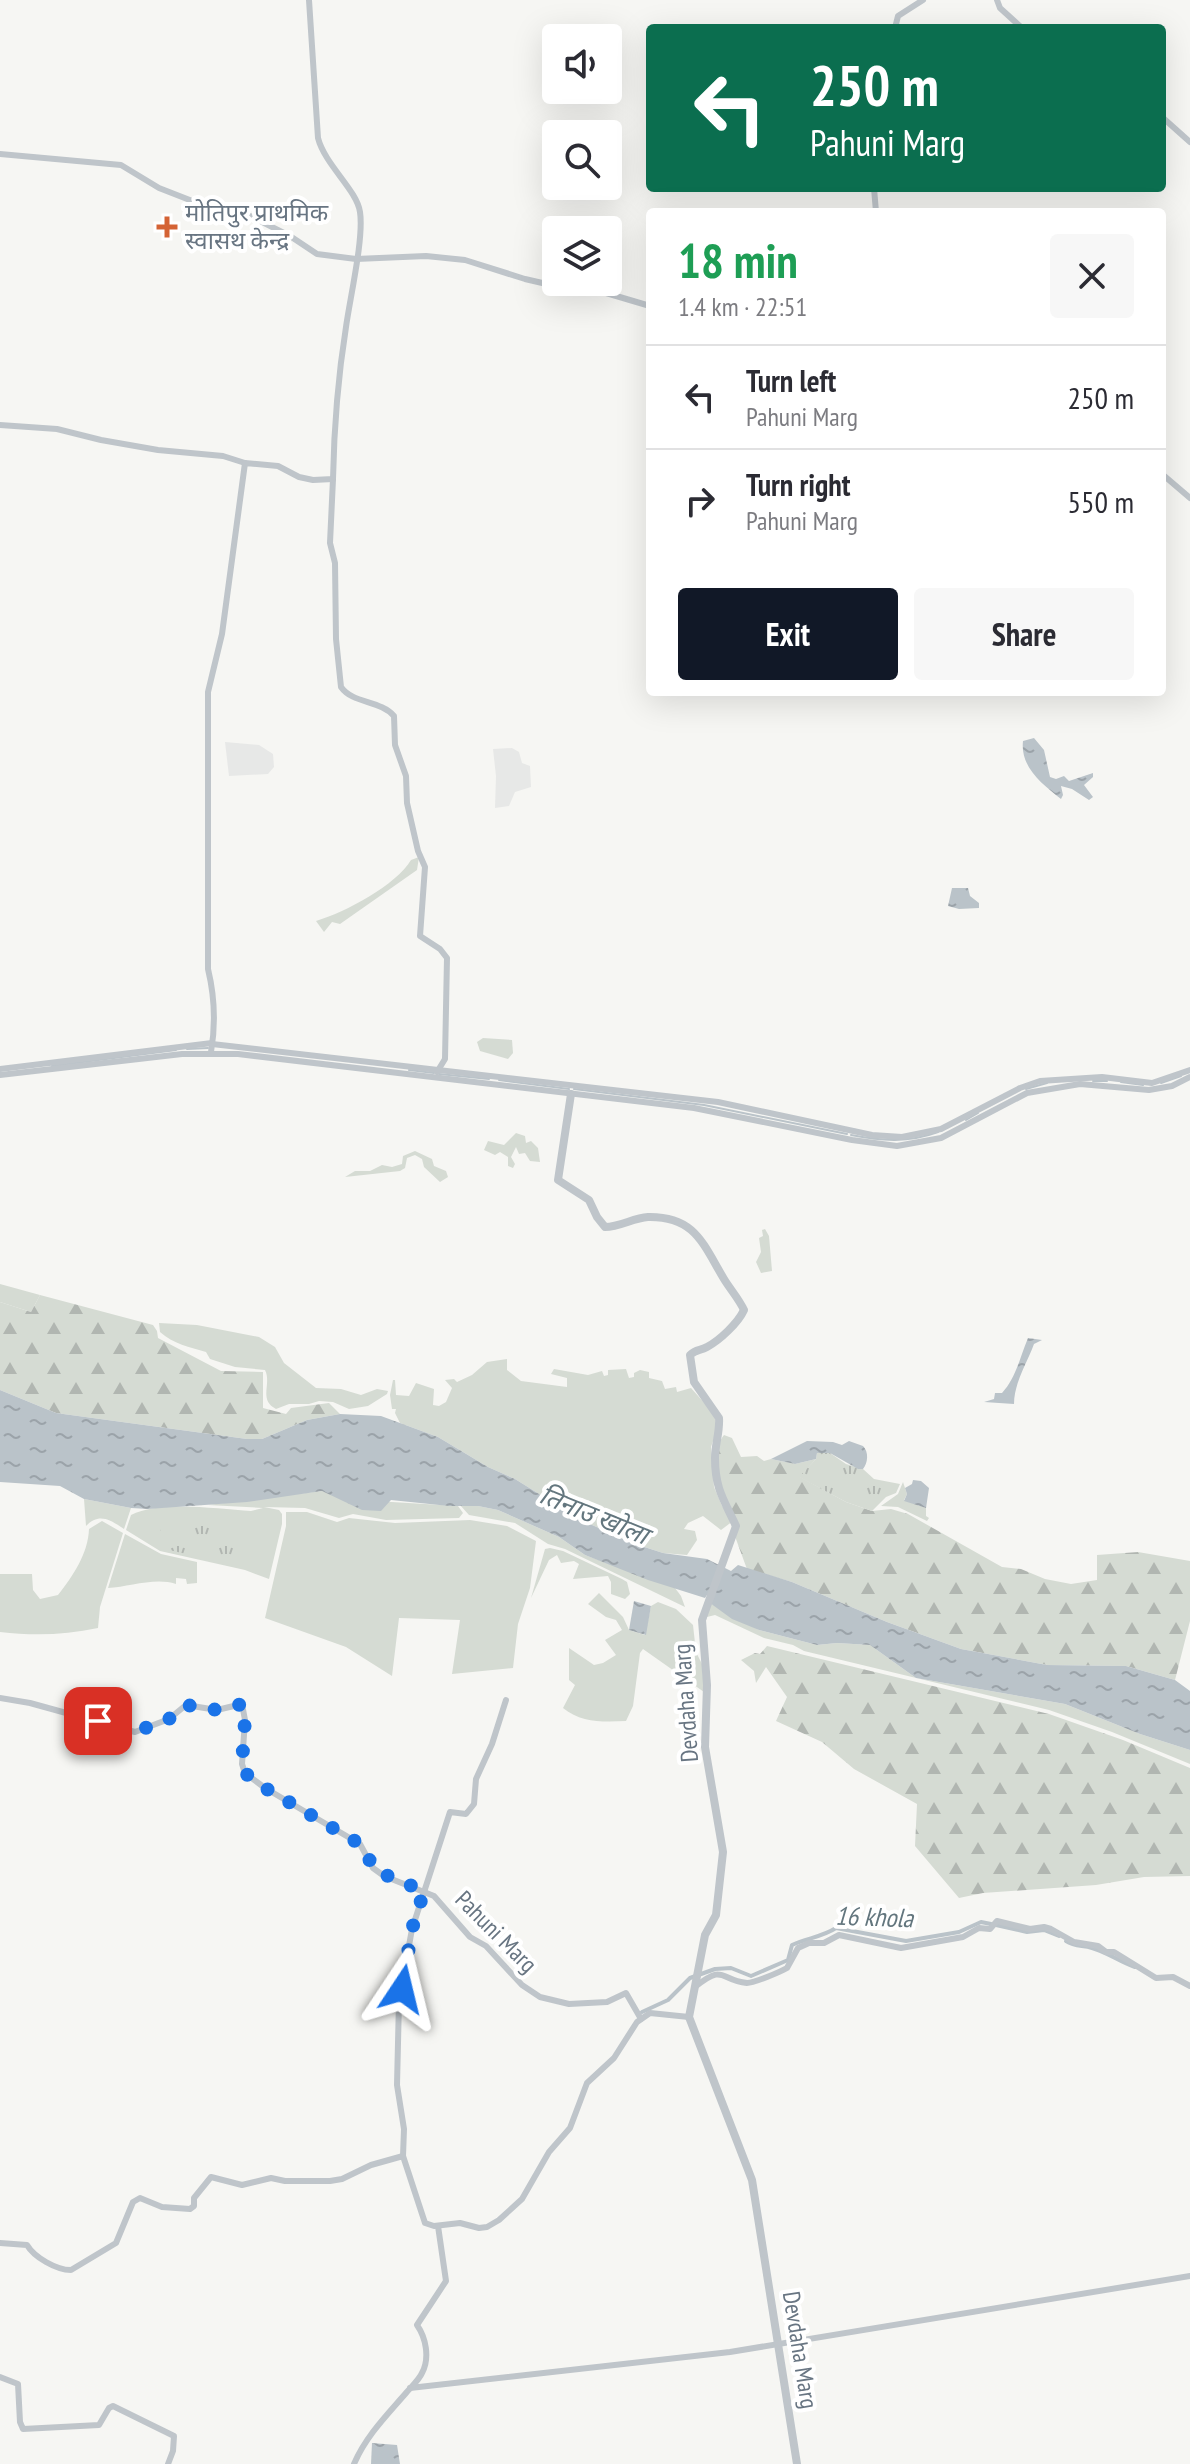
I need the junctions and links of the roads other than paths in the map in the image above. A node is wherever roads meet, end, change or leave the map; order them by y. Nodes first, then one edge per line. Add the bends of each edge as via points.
1 (309, 0) edge
2 (923, 0) edge
3 (997, 0) edge
4 (896, 24) edge
5 (1018, 24) edge
6 (1166, 121) edge
7 (1190, 142) edge
8 (0, 154) edge
9 (356, 259) junction
10 (646, 305) edge
11 (0, 425) edge
12 (245, 463) junction
13 (1166, 477) edge
14 (333, 479) junction
15 (1190, 498) edge
16 (212, 1043) junction
17 (211, 1052) junction
18 (0, 1069) edge
19 (1190, 1070) edge
20 (437, 1073) junction
21 (0, 1075) edge
22 (1190, 1077) edge
23 (572, 1089) junction
24 (0, 1698) edge
25 (506, 1700) dead end
26 (424, 1891) junction
27 (695, 1982) junction
28 (1190, 1986) edge
29 (689, 2017) junction
30 (641, 2019) junction
31 (403, 2156) junction
32 (438, 2226) junction
33 (0, 2243) edge
34 (1190, 2276) edge
35 (778, 2344) junction
36 (0, 2377) edge
37 (410, 2388) junction
38 (168, 2464) edge
39 (354, 2464) edge
40 (797, 2464) edge

1 - 9 street via 318,138 360,212
2 - 4 street via 898,16
3 - 5 street
6 - 7 street
8 - 9 street via 121,165 159,188 248,215 317,254
9 - 10 street via 465,260 525,279 596,290
9 - 14 street via 334,430
11 - 12 street via 57,429
12 - 14 street via 278,466 313,480
12 - 16 street via 222,634 208,692 208,969 216,1022
13 - 15 street
14 - 20 street via 330,543 341,687 394,716 395,745 425,867 420,936 447,958 445,1059
16 - 17 street
16 - 18 street
16 - 20 street
17 - 20 street
17 - 21 street
19 - 23 street via 1147,1083 1102,1077 1040,1081 941,1129 902,1137 718,1102
20 - 23 street
22 - 23 street via 1149,1090 1080,1084 1027,1093 941,1138 897,1146
23 - 27 main road, Devdaha Marg via 558,1180 589,1200 605,1227 660,1218 696,1232 743,1308 711,1345 690,1355 694,1382 719,1418 717,1480 736,1526 702,1620 705,1747 723,1852 716,1915 705,1935
24 - 26 street, Pahuni Marg via 135,1732 169,1719 186,1705 217,1710 242,1704 245,1773 360,1844 376,1871
25 - 26 street via 476,1779 471,1809 450,1812
26 - 30 street, Pahuni Marg via 540,1997 592,2004 626,1993
26 - 31 street via 399,2001
27 - 28 street via 721,1974 757,1982 787,1968 802,1946 839,1935 901,1948 963,1937 974,1929 990,1929 997,1921 1051,1929 1074,1942 1114,1952 1156,1978 1173,1977
27 - 29 main road, Devdaha Marg
29 - 30 street via 655,2013
29 - 35 main road, Devdaha Marg via 752,2180
30 - 32 street via 614,2058 587,2083 570,2128 522,2199 487,2227
31 - 32 street via 423,2220
31 - 33 street via 330,2181 271,2178 242,2185 211,2177 190,2209 162,2207 140,2198 133,2202 116,2243 71,2270 35,2256 27,2245
32 - 37 street via 446,2281 417,2325 426,2358
34 - 35 street
35 - 37 street
35 - 40 main road, Devdaha Marg
36 - 38 street via 18,2384 23,2429 99,2425 113,2406 174,2436
37 - 39 street

